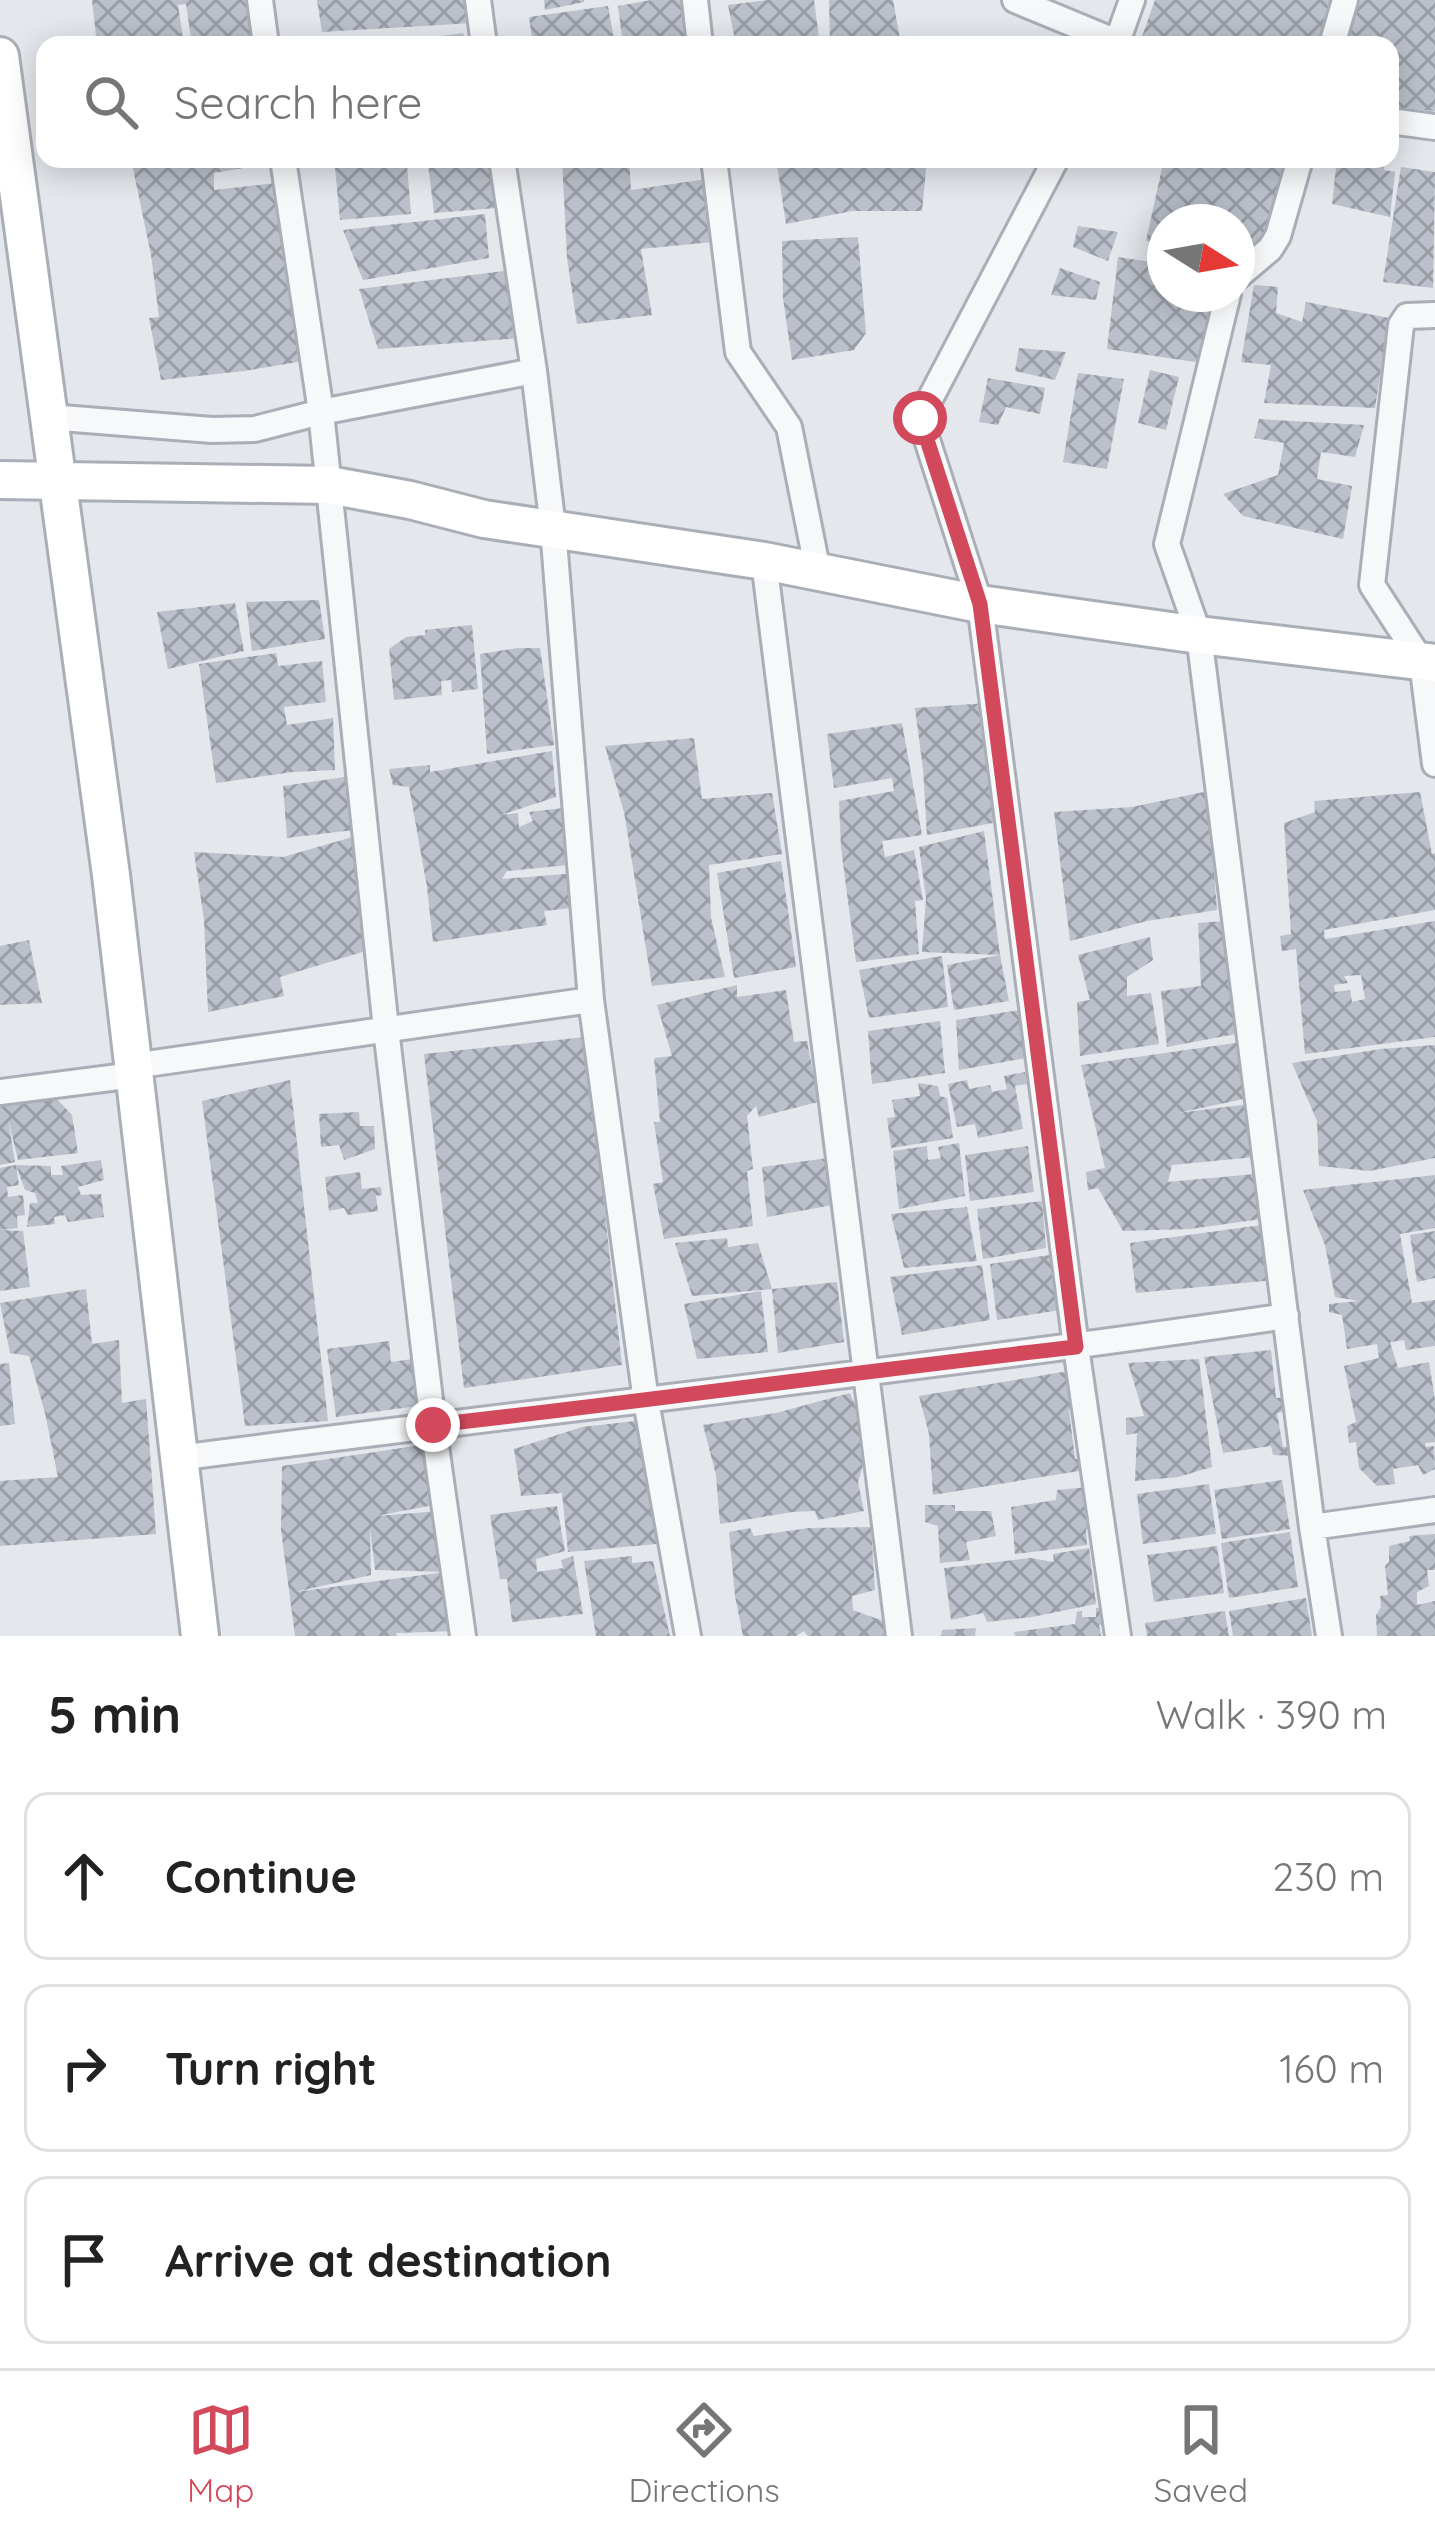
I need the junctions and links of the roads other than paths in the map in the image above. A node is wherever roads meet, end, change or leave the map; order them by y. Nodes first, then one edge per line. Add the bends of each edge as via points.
1 (260, 0) edge
2 (478, 0) edge
3 (694, 0) edge
4 (1015, 0) edge
5 (1132, 0) edge
6 (1345, 0) edge
7 (265, 36) edge
8 (483, 36) edge
9 (699, 36) edge
10 (1100, 36) edge
11 (1121, 36) edge
12 (1335, 36) edge
13 (0, 56) edge
14 (1399, 122) edge
15 (1435, 127) edge
16 (284, 168) edge
17 (503, 168) edge
18 (715, 168) edge
19 (1051, 168) edge
20 (1297, 168) edge
21 (1255, 262) edge
22 (1224, 312) edge
23 (1435, 315) edge
24 (534, 371) junction
25 (321, 412) junction
26 (49, 418) junction
27 (58, 479) junction
28 (0, 480) edge
29 (329, 484) junction
30 (553, 528) junction
31 (764, 561) junction
32 (818, 572) junction
33 (980, 604) junction
34 (1198, 635) junction
35 (1429, 663) edge
36 (1435, 764) edge
37 (591, 1000) junction
38 (386, 1029) junction
39 (133, 1070) junction
40 (0, 1092) edge
41 (1286, 1316) junction
42 (1076, 1347) junction
43 (866, 1370) junction
44 (646, 1401) junction
45 (433, 1425) junction
46 (178, 1459) junction
47 (1435, 1510) edge
48 (1312, 1526) junction
49 (200, 1636) edge
50 (463, 1636) edge
51 (688, 1636) edge
52 (899, 1636) edge
53 (1118, 1636) edge
54 (1329, 1636) edge

1 - 7 street
2 - 8 street
3 - 9 street
4 - 10 street
5 - 11 street
6 - 12 street
13 - 26 street
14 - 15 street
16 - 25 street
17 - 24 street
18 - 32 street via 738,352 789,427
19 - 33 street via 920,418
20 - 21 street via 1278,236
22 - 34 street via 1167,544
23 - 35 street via 1407,316 1401,325 1372,584
24 - 25 street
24 - 30 street
25 - 26 street via 255,429 212,430
25 - 29 street
26 - 27 street
27 - 28 street
27 - 29 street
27 - 39 street
29 - 30 street
29 - 38 street
30 - 31 street
30 - 37 street
31 - 32 street
31 - 43 street
32 - 33 street
33 - 34 street
33 - 42 street
34 - 35 street
34 - 41 street
35 - 36 street
37 - 38 street
37 - 44 street
38 - 39 street
38 - 45 street
39 - 40 street
39 - 46 street
41 - 42 street
41 - 48 street
42 - 43 street
42 - 53 street
43 - 44 street
43 - 52 street
44 - 45 street
44 - 51 street
45 - 46 street
45 - 50 street
46 - 49 street
47 - 48 street
48 - 54 street

